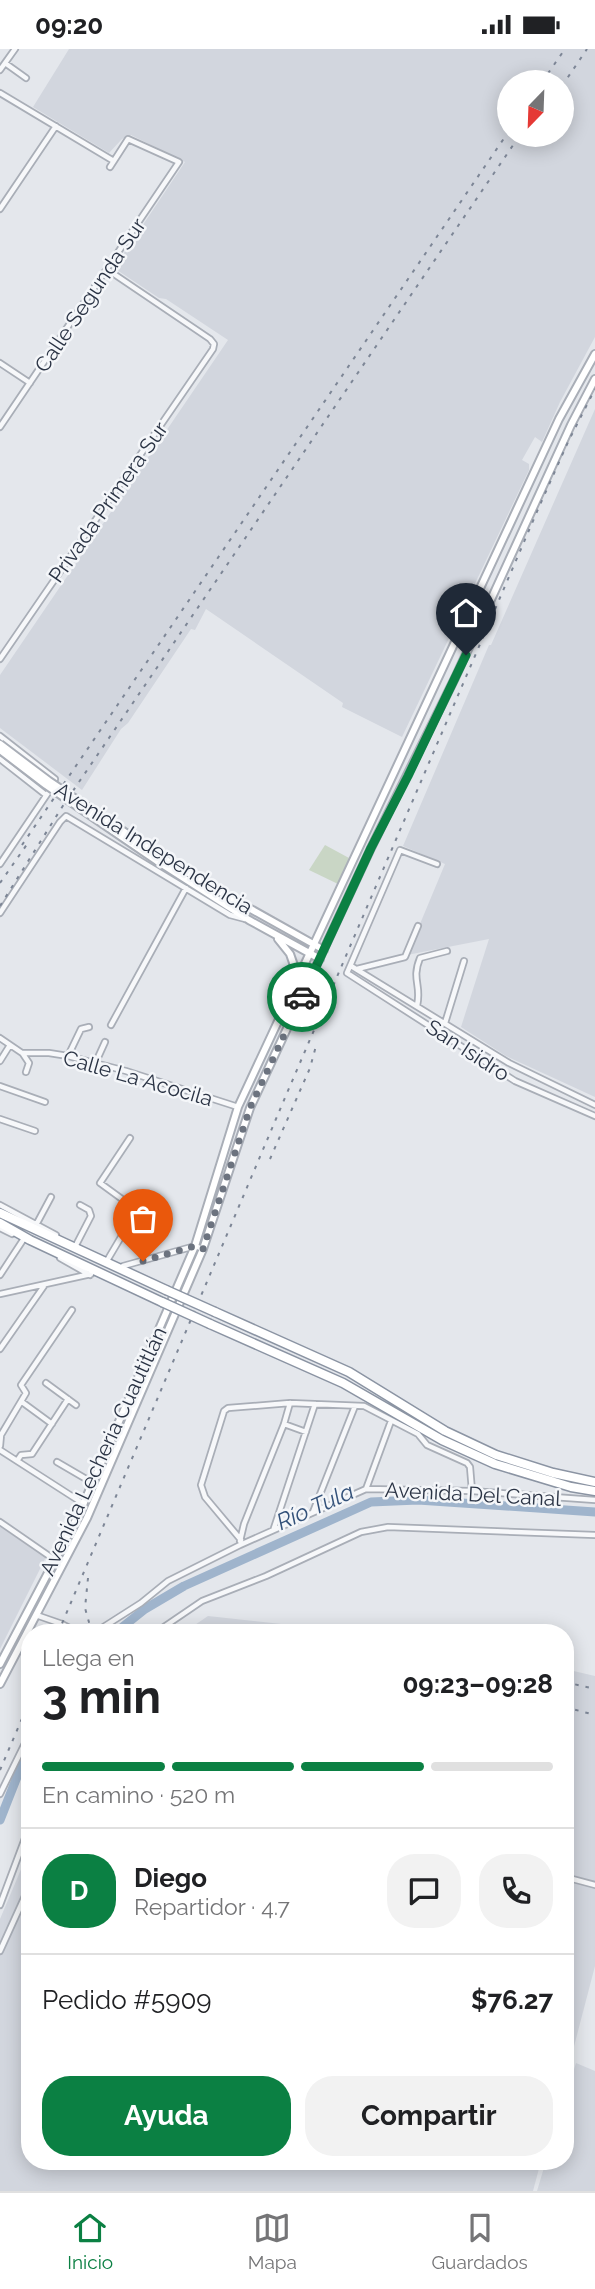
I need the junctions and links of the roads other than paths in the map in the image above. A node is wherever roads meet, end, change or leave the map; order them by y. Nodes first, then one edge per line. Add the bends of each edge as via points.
1 (15, 49) edge
2 (5, 63) junction
3 (0, 70) edge
4 (26, 78) dead end
5 (0, 93) edge
6 (55, 126) junction
7 (112, 160) junction
8 (110, 167) dead end
9 (0, 209) edge
10 (107, 271) junction
11 (595, 354) edge
12 (0, 363) edge
13 (595, 379) edge
14 (30, 383) junction
15 (0, 427) edge
16 (0, 659) edge
17 (0, 736) edge
18 (0, 744) edge
19 (0, 750) edge
20 (0, 759) edge
21 (46, 795) junction
22 (159, 858) junction
23 (0, 864) edge
24 (437, 864) dead end
25 (186, 888) junction
26 (0, 912) edge
27 (249, 920) junction
28 (418, 926) dead end
29 (275, 935) junction
30 (314, 944) junction
31 (324, 950) junction
32 (447, 951) dead end
33 (309, 954) junction
34 (320, 959) junction
35 (464, 961) dead end
36 (351, 966) junction
37 (356, 969) junction
38 (298, 977) junction
39 (417, 1006) junction
40 (444, 1023) junction
41 (111, 1025) dead end
42 (89, 1027) dead end
43 (0, 1038) edge
44 (105, 1042) dead end
45 (10, 1045) junction
46 (22, 1053) junction
47 (68, 1056) junction
48 (0, 1061) edge
49 (95, 1064) junction
50 (26, 1072) dead end
51 (0, 1086) edge
52 (45, 1102) dead end
53 (595, 1105) edge
54 (238, 1107) junction
55 (595, 1117) edge
56 (0, 1119) edge
57 (35, 1131) dead end
58 (130, 1138) dead end
59 (51, 1197) dead end
60 (0, 1205) edge
61 (80, 1205) dead end
62 (0, 1213) edge
63 (0, 1225) edge
64 (36, 1225) junction
65 (23, 1240) junction
66 (76, 1245) junction
67 (195, 1246) junction
68 (203, 1249) junction
69 (108, 1259) junction
70 (0, 1275) edge
71 (44, 1285) junction
72 (0, 1294) edge
73 (72, 1310) dead end
74 (0, 1349) edge
75 (46, 1384) dead end
76 (68, 1399) junction
77 (22, 1402) junction
78 (290, 1403) junction
79 (315, 1404) junction
80 (76, 1405) dead end
81 (355, 1406) junction
82 (391, 1420) junction
83 (52, 1424) junction
84 (284, 1424) junction
85 (306, 1432) junction
86 (0, 1448) edge
87 (17, 1461) junction
88 (57, 1462) dead end
89 (595, 1480) edge
90 (93, 1483) junction
91 (366, 1489) junction
92 (471, 1491) junction
93 (595, 1491) edge
94 (595, 1500) edge
95 (84, 1504) junction
96 (313, 1513) junction
97 (0, 1522) edge
98 (274, 1529) junction
99 (595, 1535) edge
100 (240, 1543) junction
101 (55, 1560) junction
102 (35, 1615) junction
103 (21, 1624) edge
104 (21, 1624) edge
105 (30, 1624) edge
106 (62, 1624) edge
107 (108, 1624) edge
108 (168, 1624) edge
109 (21, 1640) edge
110 (0, 1664) edge
111 (2, 1673) edge
112 (0, 1684) edge
113 (21, 1751) edge
114 (0, 1794) edge
115 (21, 1849) edge
116 (574, 1879) edge
117 (595, 1885) edge
118 (0, 1905) edge
119 (21, 1905) edge
120 (0, 1951) edge

1 - 2 street
2 - 3 street
2 - 4 street
5 - 6 street
6 - 7 street
6 - 9 street
7 - 8 street
7 - 10 street, Calle Segunda Sur via 131,139 179,162
10 - 14 street, Calle Segunda Sur
10 - 16 street, Privada Primera Sur via 214,344 213,349
11 - 30 main road, Avenida Lecheria Cuautitlán via 559,419
12 - 14 street
13 - 31 main road, Avenida Lecheria Cuautitlán
14 - 15 street, Calle Segunda Sur
17 - 21 street via 52,776 54,784
18 - 22 main road, Avenida Independencia, bridge
19 - 22 main road, Avenida Independencia, bridge
20 - 21 street
21 - 23 street
22 - 27 main road, Avenida Independencia
22 - 30 main road, Avenida Independencia
24 - 36 street via 400,850
25 - 26 street via 66,816
25 - 27 street via 230,915
25 - 41 street
27 - 29 main road, Avenida Independencia
28 - 37 street via 405,957
29 - 33 main road, Avenida Independencia
29 - 38 main road via 290,954
30 - 31 main road
30 - 33 main road, Avenida Lecheria Cuautitlán
31 - 34 main road, Avenida Lecheria Cuautitlán
32 - 39 street via 420,958 414,973
33 - 34 main road
33 - 38 main road, Avenida Lecheria Cuautitlán
34 - 68 main road, Avenida Lecheria Cuautitlán via 250,1108
35 - 40 street
36 - 37 street, San Isidro
36 - 55 street, San Isidro via 348,973 515,1081
37 - 39 street, San Isidro
38 - 54 main road, Avenida Lecheria Cuautitlán
39 - 40 street, San Isidro
40 - 53 street, San Isidro via 509,1063
42 - 47 street via 81,1029
43 - 45 street
44 - 49 street
45 - 46 street
45 - 48 street
46 - 47 street, Calle La Acocila
46 - 50 street via 29,1063
47 - 49 street, Calle La Acocila
49 - 54 street, Calle La Acocila
51 - 52 street
54 - 67 main road, Avenida Lecheria Cuautitlán
56 - 57 street
58 - 69 street via 100,1183 137,1210
59 - 64 street
60 - 64 street
61 - 66 street via 91,1213
62 - 89 highway, bridge via 349,1372 445,1431 496,1455
63 - 65 street
63 - 93 highway, bridge via 343,1383 442,1440 495,1464
64 - 66 street
65 - 70 street
65 - 71 street via 93,1274
66 - 69 street
67 - 68 street
67 - 69 street via 123,1266
67 - 90 main road, Avenida Lecheria Cuautitlán
68 - 102 main road, Avenida Lecheria Cuautitlán via 87,1518
71 - 72 street
71 - 74 street
73 - 77 street via 21,1385 26,1392
75 - 76 street
76 - 80 street
76 - 83 street
77 - 83 street
77 - 86 street via 1,1435
78 - 79 street
78 - 84 street
78 - 100 street via 236,1406 224,1411 201,1485
79 - 81 street
79 - 85 street
81 - 82 street
81 - 96 street
82 - 91 street
82 - 92 street via 418,1434 427,1445 467,1463
83 - 87 street via 32,1454 21,1455
84 - 85 street
84 - 100 street
85 - 98 street
86 - 87 street
87 - 95 street
88 - 90 street
90 - 95 main road, Avenida Lecheria Cuautitlán
91 - 92 street, Avenida Del Canal
91 - 96 street, Avenida Del Canal
92 - 94 street, Avenida Del Canal
95 - 101 main road, Avenida Lecheria Cuautitlán
96 - 98 street, Avenida Del Canal
97 - 101 street
98 - 100 street, Avenida Del Canal
99 - 108 street via 388,1527 361,1532 202,1601
100 - 107 street, Avenida Del Canal via 168,1581
101 - 103 main road, Avenida Lecheria Cuautitlán
102 - 105 main road, Avenida Lecheria Cuautitlán
102 - 106 street
104 - 110 main road, Avenida Lecheria Cuautitlán
109 - 111 main road, Avenida Lecheria Cuautitlán
111 - 112 main road, Avenida Lecheria Cuautitlán
113 - 114 street
115 - 118 street
116 - 117 street
119 - 120 street

